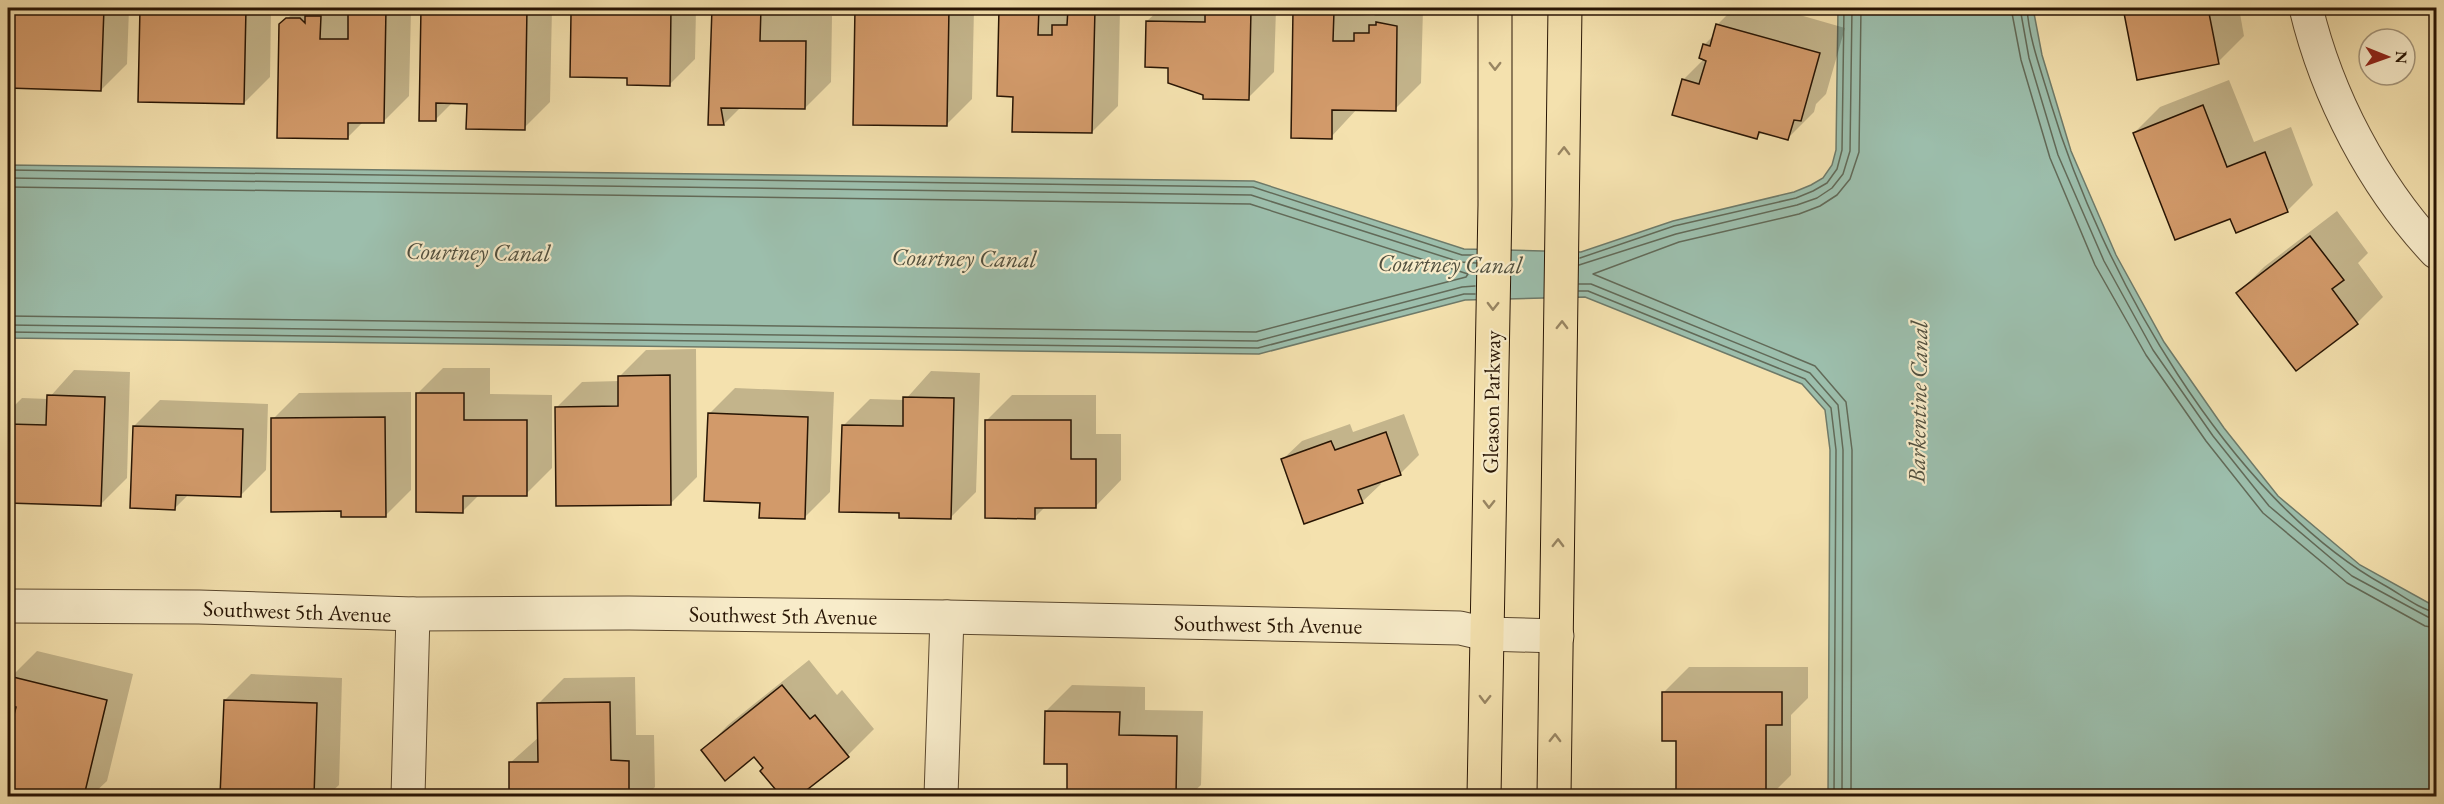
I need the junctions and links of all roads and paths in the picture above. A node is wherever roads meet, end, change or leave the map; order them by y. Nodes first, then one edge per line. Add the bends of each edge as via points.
1 (1495, 8) edge
2 (1565, 8) edge
3 (2306, 8) edge
4 (2436, 252) edge
5 (8, 606) edge
6 (413, 614) junction
7 (947, 617) junction
8 (1486, 634) junction
9 (1557, 636) junction
10 (408, 796) edge
11 (941, 796) edge
12 (1484, 796) edge
13 (1554, 796) edge

1 -> 8 main road, Gleason Parkway
9 -> 2 main road
3 - 4 street via 2336,97 2371,165 2415,229
5 - 6 street, Southwest 5th Avenue
6 - 7 street, Southwest 5th Avenue
6 - 10 street
7 - 8 street, Southwest 5th Avenue via 1460,628
7 - 11 street
8 - 9 street, Southwest 5th Avenue
8 -> 12 main road, Gleason Parkway
13 -> 9 main road

